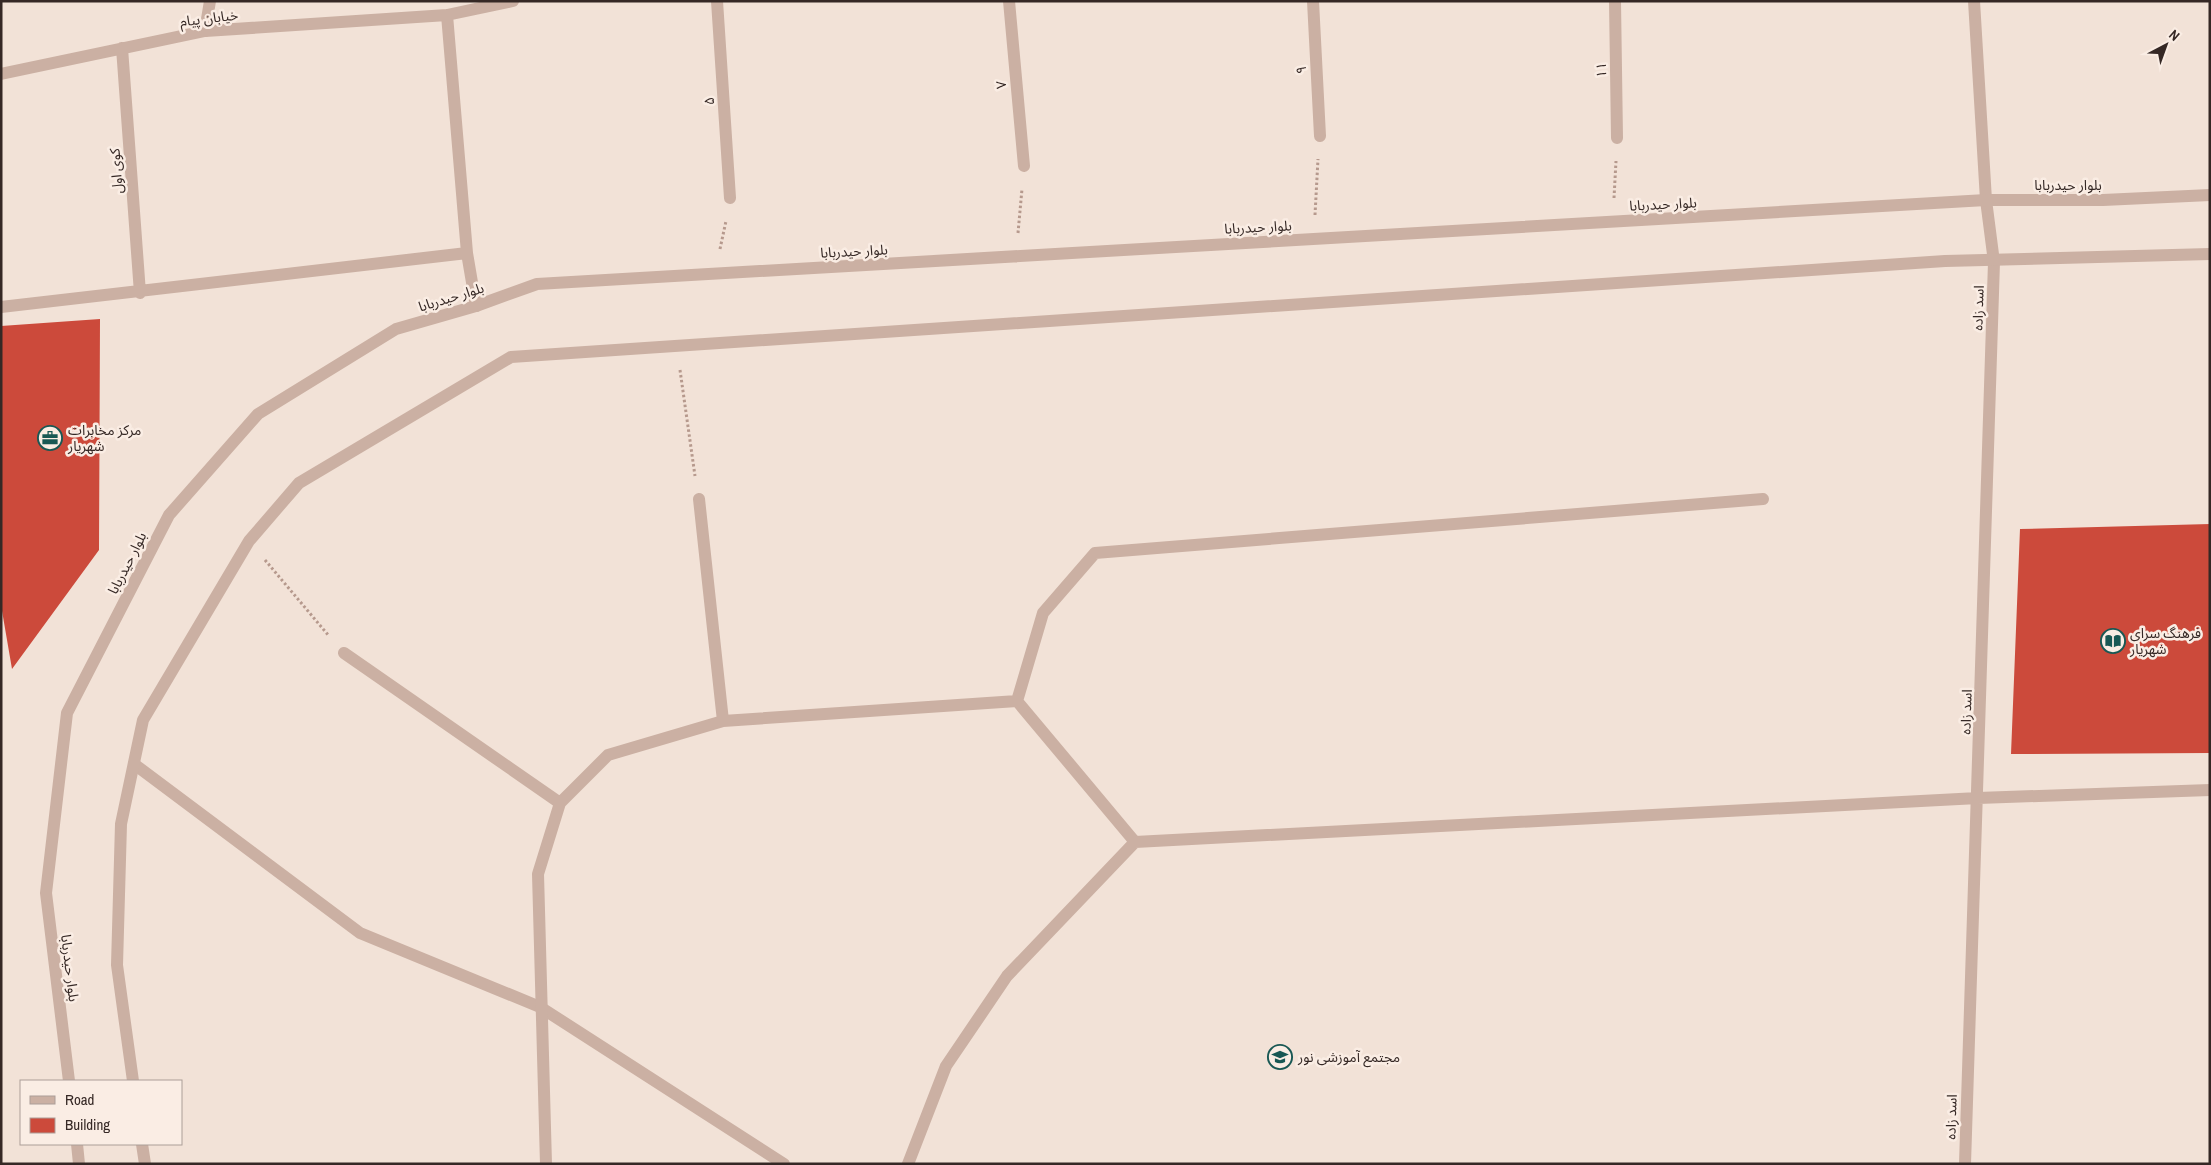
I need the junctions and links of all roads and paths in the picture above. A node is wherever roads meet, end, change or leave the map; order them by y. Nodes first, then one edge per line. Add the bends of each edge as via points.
1 (210, 1) edge
2 (512, 1) edge
3 (717, 1) edge
4 (1009, 1) edge
5 (1312, 1) edge
6 (1614, 1) edge
7 (1974, 1) edge
8 (448, 16) junction
9 (205, 31) junction
10 (122, 48) junction
11 (1, 74) edge
12 (1320, 136) joint
13 (1617, 138) joint
14 (1024, 166) joint
15 (2210, 195) edge
16 (730, 198) joint
17 (1986, 200) junction
18 (1613, 222) junction
19 (1314, 239) junction
20 (467, 253) junction
21 (2210, 254) edge
22 (1015, 256) junction
23 (1994, 262) junction
24 (716, 274) junction
25 (140, 292) junction
26 (476, 306) junction
27 (1, 307) edge
28 (677, 346) junction
29 (699, 498) joint
30 (1763, 499) dead end
31 (249, 541) junction
32 (344, 654) joint
33 (1016, 701) junction
34 (724, 721) junction
35 (134, 764) junction
36 (2210, 790) edge
37 (1978, 798) junction
38 (560, 803) junction
39 (1135, 842) junction
40 (540, 1008) junction
41 (69, 1080) edge
42 (133, 1080) edge
43 (77, 1145) edge
44 (142, 1145) edge
45 (79, 1164) edge
46 (145, 1164) edge
47 (546, 1164) edge
48 (784, 1164) edge
49 (908, 1164) edge
50 (1965, 1164) edge

1 - 9 street
2 - 8 street, خیابان پیام
3 - 16 street, ۵
4 - 14 street, ۷
5 - 12 street, ۹
6 - 13 street, ۱۱
7 - 17 street, اسد زاده
8 - 9 street, خیابان پیام
8 - 20 street
9 - 10 street, خیابان پیام
10 - 11 street, خیابان پیام
10 - 25 street, کوی اول
12 - 19 path
13 - 18 path
14 - 22 path
15 - 17 street, بلوار حیدربابا via 2103,200
16 - 24 path
17 - 18 street, بلوار حیدربابا
17 - 23 street, اسد زاده
18 - 19 street, بلوار حیدربابا
19 - 22 street, بلوار حیدربابا
20 - 25 street
20 - 26 street
21 - 23 street
22 - 24 street, بلوار حیدربابا
23 - 28 street via 1945,261
23 - 37 street, اسد زاده
24 - 26 street, بلوار حیدربابا via 537,284
25 - 27 street
26 - 41 street, بلوار حیدربابا via 396,329 258,414 169,515 67,713 46,892
28 - 29 path
28 - 31 street via 511,357 299,482
29 - 34 street
30 - 33 street via 1095,553 1043,613
31 - 32 path
31 - 35 street via 144,720
32 - 38 street
33 - 34 street
33 - 39 street
34 - 38 street via 608,755
35 - 40 street via 360,933
35 - 42 street via 121,824 117,965
36 - 37 street
37 - 39 street
37 - 50 street, اسد زاده
38 - 40 street via 538,874
39 - 49 street via 1007,976 946,1066
40 - 47 street
40 - 48 street
43 - 45 street
44 - 46 street

